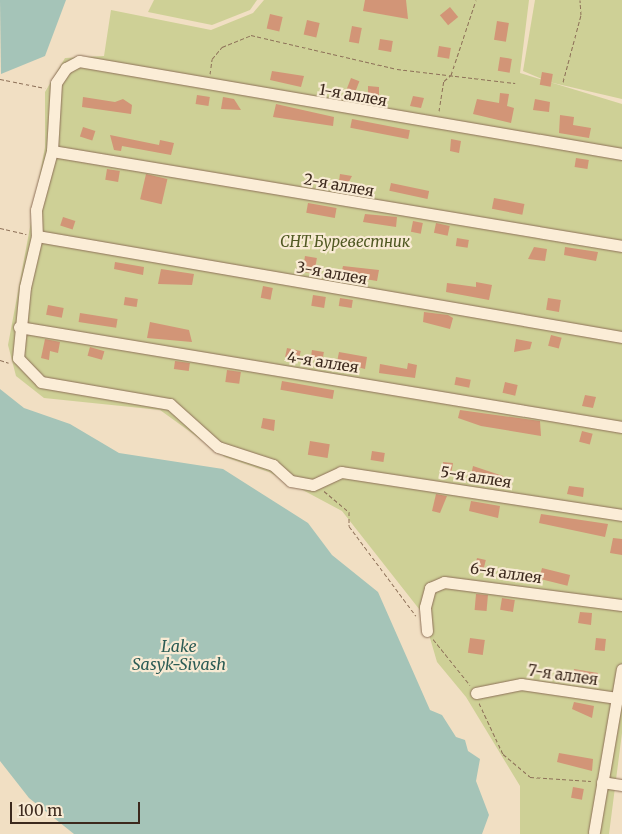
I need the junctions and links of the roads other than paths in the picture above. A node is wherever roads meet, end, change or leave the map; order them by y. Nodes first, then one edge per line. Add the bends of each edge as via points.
1 (79, 62) joint
2 (52, 150) junction
3 (622, 154) edge
4 (37, 236) junction
5 (622, 246) edge
6 (19, 327) junction
7 (622, 336) edge
8 (622, 427) edge
9 (622, 515) edge
10 (622, 605) edge
11 (427, 632) dead end
12 (622, 669) edge
13 (476, 692) dead end
14 (617, 698) junction
15 (602, 782) junction
16 (622, 785) edge
17 (594, 832) dead end

1 - 2 lane, 5-я аллея via 66,68 56,92
1 - 3 lane, 1-я аллея
2 - 4 lane, 5-я аллея via 36,210
2 - 5 lane, 2-я аллея
4 - 6 lane, 5-я аллея
4 - 7 lane, 3-я аллея
6 - 8 lane, 4-я аллея
6 - 9 lane, 5-я аллея via 18,358 41,382 170,404 218,447 272,465 292,481 313,485 341,472
10 - 11 lane, 6-я аллея via 444,582 430,588 425,607
12 - 14 lane
13 - 14 lane, 7-я аллея via 521,684
14 - 15 lane
15 - 16 lane
15 - 17 lane

